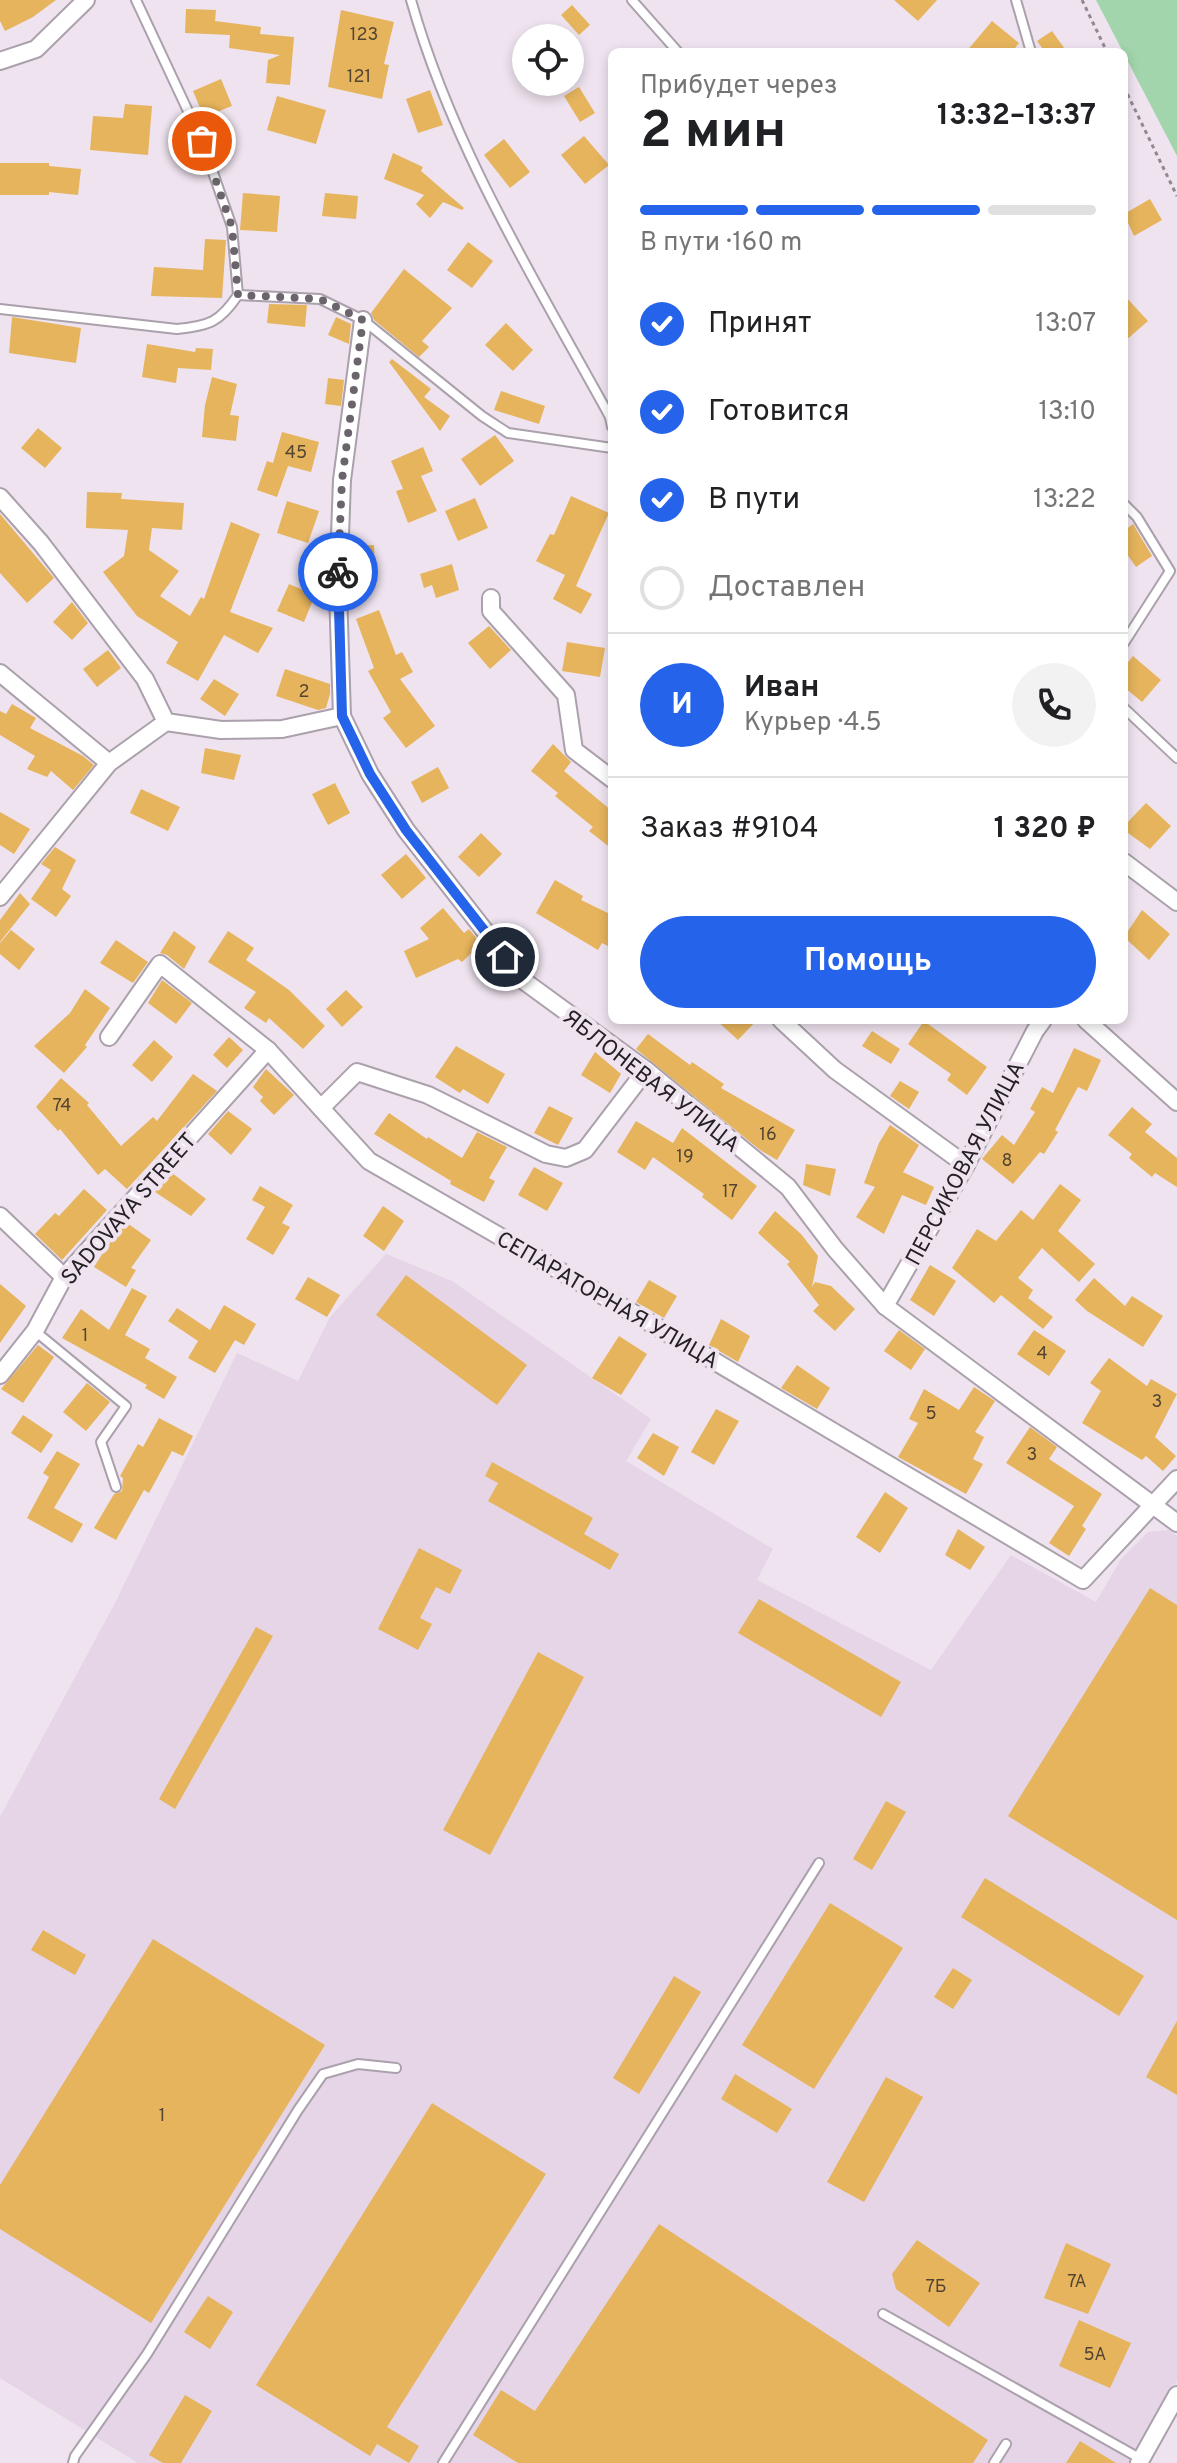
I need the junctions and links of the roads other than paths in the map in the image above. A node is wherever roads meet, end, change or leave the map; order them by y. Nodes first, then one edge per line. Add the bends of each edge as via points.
1 (86, 0) edge
2 (136, 0) edge
3 (411, 0) edge
4 (632, 0) edge
5 (1016, 0) edge
6 (674, 48) edge
7 (1030, 48) edge
8 (0, 61) edge
9 (238, 295) junction
10 (0, 309) edge
11 (363, 320) junction
12 (608, 413) edge
13 (608, 447) edge
14 (0, 497) edge
15 (1128, 508) edge
16 (491, 598) dead end
17 (1128, 637) edge
18 (0, 673) edge
19 (1128, 712) edge
20 (342, 716) junction
21 (166, 722) junction
22 (1177, 758) edge
23 (109, 763) junction
24 (608, 776) edge
25 (1128, 865) edge
26 (0, 897) edge
27 (1177, 902) edge
28 (785, 1024) edge
29 (1040, 1024) edge
30 (1090, 1024) edge
31 (109, 1037) dead end
32 (268, 1050) junction
33 (646, 1070) junction
34 (1177, 1102) edge
35 (321, 1108) junction
36 (966, 1165) junction
37 (0, 1216) edge
38 (64, 1277) junction
39 (885, 1306) junction
40 (35, 1331) junction
41 (0, 1375) edge
42 (1177, 1479) edge
43 (116, 1487) dead end
44 (1151, 1506) junction
45 (1177, 1523) edge
46 (819, 1863) dead end
47 (396, 2068) dead end
48 (883, 2314) dead end
49 (1177, 2395) edge
50 (1006, 2444) dead end
51 (1140, 2461) edge
52 (73, 2463) edge
53 (443, 2463) edge
54 (994, 2463) edge

1 - 8 street via 36,49
2 - 9 lane via 202,141 222,198 232,227
3 - 12 lane via 478,177
4 - 6 lane
5 - 7 lane
9 - 10 lane via 225,315 202,327 177,329
9 - 11 lane via 320,299
11 - 13 lane via 508,433
11 - 20 street, ЯБЛОНЕВАЯ УЛИЦА via 342,480
14 - 21 street via 145,679
15 - 17 lane via 1170,571
16 - 24 street via 491,611 566,695 574,750
18 - 23 street
19 - 22 lane
20 - 21 street via 282,729 221,730
20 - 33 street, ЯБЛОНЕВАЯ УЛИЦА via 406,830 524,981
21 - 23 street
23 - 26 street
25 - 27 street
28 - 36 street via 835,1070
29 - 36 street, ПЕРСИКОВАЯ УЛИЦА
30 - 34 street
31 - 32 street, СЕПАРАТОРНАЯ УЛИЦА via 160,964
32 - 35 street, СЕПАРАТОРНАЯ УЛИЦА
32 - 38 street, SADOVAYA STREET
33 - 35 street via 585,1150 566,1158 546,1154 428,1095 357,1072
33 - 39 street, ЯБЛОНЕВАЯ УЛИЦА via 788,1187
35 - 44 street, СЕПАРАТОРНАЯ УЛИЦА via 369,1161 1083,1580
36 - 39 street, ПЕРСИКОВАЯ УЛИЦА
37 - 38 street
38 - 40 street, SADOVAYA STREET
39 - 44 street, ЯБЛОНЕВАЯ УЛИЦА
40 - 41 street, SADOVAYA STREET
40 - 43 lane via 126,1406 101,1442
42 - 44 street
44 - 45 street, ЯБЛОНЕВАЯ УЛИЦА
46 - 53 lane
47 - 52 lane via 358,2064 323,2074
48 - 51 lane
49 - 51 street
50 - 54 lane

